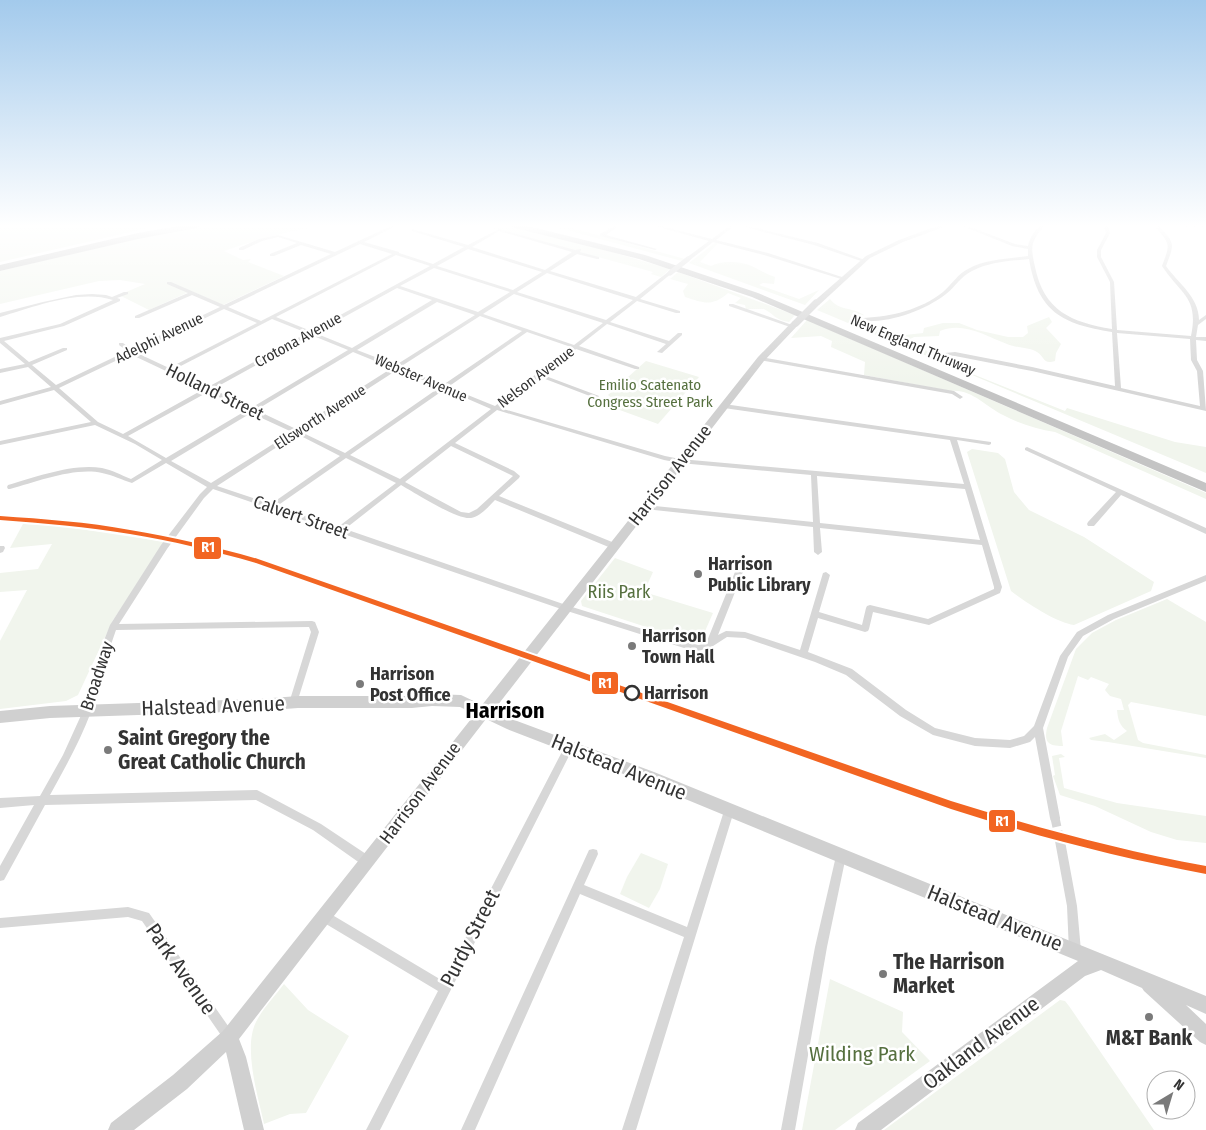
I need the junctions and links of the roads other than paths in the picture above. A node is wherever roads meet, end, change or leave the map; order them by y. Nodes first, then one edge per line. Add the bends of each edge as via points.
1 (285, 278) edge
2 (349, 278) edge
3 (411, 278) edge
4 (470, 278) edge
5 (538, 278) edge
6 (566, 278) edge
7 (664, 278) edge
8 (703, 278) edge
9 (718, 278) edge
10 (843, 278) edge
11 (961, 278) edge
12 (1035, 278) edge
13 (1110, 278) edge
14 (1174, 278) edge
15 (169, 284) dead end
16 (396, 286) junction
17 (514, 292) junction
18 (126, 293) dead end
19 (191, 293) junction
20 (113, 298) junction
21 (638, 299) junction
22 (436, 300) junction
23 (731, 305) dead end
24 (224, 307) junction
25 (678, 312) dead end
26 (0, 315) edge
27 (479, 315) junction
28 (137, 317) dead end
29 (272, 317) junction
30 (1206, 317) edge
31 (864, 320) dead end
32 (607, 322) junction
33 (262, 323) junction
34 (1196, 324) junction
35 (794, 325) junction
36 (1115, 330) junction
37 (525, 331) junction
38 (310, 333) junction
39 (680, 334) dead end
40 (1193, 338) junction
41 (1206, 339) edge
42 (0, 340) edge
43 (670, 343) junction
44 (121, 344) dead end
45 (574, 347) junction
46 (65, 349) dead end
47 (352, 350) junction
48 (131, 352) junction
49 (660, 352) dead end
50 (947, 354) dead end
51 (761, 359) junction
52 (28, 364) junction
53 (396, 368) junction
54 (637, 368) dead end
55 (169, 370) junction
56 (0, 371) edge
57 (1203, 372) edge
58 (539, 375) junction
59 (54, 388) junction
60 (209, 388) junction
61 (443, 388) junction
62 (1118, 389) junction
63 (597, 397) dead end
64 (960, 397) dead end
65 (0, 403) edge
66 (724, 406) junction
67 (495, 408) junction
68 (1205, 409) edge
69 (252, 410) junction
70 (96, 423) junction
71 (296, 432) junction
72 (122, 436) junction
73 (953, 438) junction
74 (0, 443) edge
75 (450, 443) junction
76 (989, 444) dead end
77 (1026, 449) dead end
78 (345, 456) junction
79 (166, 460) junction
80 (680, 462) junction
81 (814, 475) junction
82 (1206, 479) edge
83 (400, 482) junction
84 (212, 486) junction
85 (10, 487) dead end
86 (967, 487) junction
87 (1206, 488) edge
88 (1120, 492) junction
89 (495, 497) junction
90 (271, 507) junction
91 (645, 507) junction
92 (1092, 524) dead end
93 (816, 525) junction
94 (338, 530) junction
95 (1206, 531) edge
96 (983, 543) junction
97 (614, 546) junction
98 (818, 552) dead end
99 (740, 567) dead end
100 (826, 575) dead end
101 (1206, 578) edge
102 (567, 608) junction
103 (815, 614) junction
104 (113, 627) junction
105 (710, 644) junction
106 (803, 654) junction
107 (293, 703) junction
108 (87, 711) junction
109 (483, 711) junction
110 (0, 717) edge
111 (1038, 728) junction
112 (569, 747) junction
113 (44, 800) junction
114 (0, 803) edge
115 (729, 811) junction
116 (1055, 818) tunnel mouth
117 (1060, 841) tunnel mouth
118 (593, 854) dead end
119 (841, 856) junction
120 (368, 862) junction
121 (0, 876) edge
122 (578, 888) junction
123 (325, 917) junction
124 (0, 923) edge
125 (691, 934) junction
126 (1075, 951) junction
127 (1100, 962) junction
128 (1143, 978) junction
129 (444, 988) junction
130 (1206, 1005) edge
131 (1206, 1036) edge
132 (229, 1037) junction
133 (118, 1130) edge
134 (254, 1130) edge
135 (373, 1130) edge
136 (468, 1130) edge
137 (629, 1130) edge
138 (788, 1130) edge
139 (864, 1130) edge

1 - 24 street, Adelphi Avenue
2 - 29 street
3 - 16 street, Crotona Avenue
4 - 17 street
5 - 17 street, Ellsworth Avenue
6 - 21 street
7 - 21 street, Nelson Avenue, bridge
8 - 87 highway, New England Thruway via 754,295
9 - 82 highway, New England Thruway via 774,297
10 - 35 main road, Harrison Avenue, bridge
11 - 31 street via 921,308 888,319
12 - 36 street via 1036,286 1052,308 1080,322
13 - 36 street
14 - 34 street via 1194,302 1198,314
15 - 19 street
16 - 22 street
16 - 38 street, Crotona Avenue
17 - 27 street, Ellsworth Avenue
17 - 32 street
18 - 20 street
19 - 24 street
19 - 28 street
20 - 26 street via 84,296
20 - 42 street via 118,301 62,325
21 - 25 street
21 - 32 street, Nelson Avenue
22 - 27 street
22 - 47 street
23 - 35 street
24 - 33 street
24 - 48 street, Adelphi Avenue
27 - 37 street
27 - 53 street, Ellsworth Avenue
29 - 33 street
29 - 38 street, Webster Avenue
30 - 34 street
32 - 43 street
32 - 45 street, Nelson Avenue
33 - 55 street
34 - 40 street
35 - 51 main road, Harrison Avenue
36 - 40 street
36 - 62 street
37 - 45 street
37 - 61 street
38 - 47 street, Webster Avenue
38 - 60 street, Crotona Avenue
39 - 43 street
40 - 41 street
40 - 57 street via 1194,360
42 - 52 street, Calvert Street
43 - 49 street
44 - 48 street, Holland Street
45 - 54 street
45 - 58 street, Nelson Avenue
46 - 52 street
47 - 53 street, Webster Avenue
47 - 69 street
48 - 55 street, Holland Street
48 - 59 street, Adelphi Avenue
50 - 62 street
51 - 64 street
51 - 66 main road, Harrison Avenue
52 - 56 street
52 - 59 street, Calvert Street
53 - 61 street, Webster Avenue
53 - 71 street, Ellsworth Avenue
55 - 60 street, Holland Street
57 - 68 street
58 - 63 street
58 - 67 street, Nelson Avenue
59 - 65 street, Adelphi Avenue
59 - 70 street, Calvert Street
60 - 69 street, Holland Street
60 - 72 street, Crotona Avenue
61 - 67 street, Webster Avenue
61 - 78 street
62 - 68 street
66 - 73 street
66 - 80 main road, Harrison Avenue
67 - 75 street, Nelson Avenue
67 - 80 street, Webster Avenue
69 - 71 street, Holland Street
69 - 79 street
70 - 72 street, Calvert Street
70 - 74 street
71 - 78 street, Holland Street
71 - 84 street, Ellsworth Avenue
72 - 79 street, Calvert Street
73 - 76 street
73 - 86 street
75 - 83 street, Nelson Avenue
75 - 89 street via 517,476
77 - 88 street
78 - 83 street, Holland Street
78 - 90 street
79 - 84 street, Calvert Street
79 - 85 street via 132,481 97,469
80 - 81 street, Webster Avenue
80 - 91 main road, Harrison Avenue
81 - 86 street, Webster Avenue
81 - 93 street
83 - 89 street, Holland Street via 466,516 479,512
83 - 94 street, Nelson Avenue
84 - 90 street, Calvert Street
84 - 104 street, Broadway via 165,546
86 - 96 street
88 - 92 street
88 - 95 street
89 - 97 street
90 - 94 street, Calvert Street
91 - 93 street
91 - 97 main road, Harrison Avenue
93 - 96 street
93 - 98 street
94 - 102 street, Calvert Street
96 - 103 street via 997,590 929,622 870,608 865,629
97 - 102 main road, Harrison Avenue
99 - 105 street
100 - 103 street
101 - 111 street via 1080,634 1064,656
102 - 105 street, Calvert Street via 692,648
102 - 109 main road, Harrison Avenue
103 - 106 street
104 - 107 street via 312,624 315,632
104 - 108 street, Broadway
105 - 106 street, Calvert Street via 726,634 738,634
106 - 111 street, Calvert Street via 849,672 903,713 940,734 981,743 1010,744 1027,739
107 - 108 main road, Halstead Avenue
107 - 109 main road, Halstead Avenue via 461,701
108 - 110 main road, Halstead Avenue
108 - 113 street, Broadway
109 - 112 main road, Halstead Avenue
109 - 120 main road, Harrison Avenue
111 - 116 street
112 - 115 main road, Halstead Avenue
112 - 129 street, Purdy Street
113 - 114 street
113 - 120 street via 257,795 317,827
113 - 121 street, Broadway
115 - 119 main road, Halstead Avenue
115 - 125 street
117 - 126 street via 1072,906
118 - 122 street
119 - 126 main road, Halstead Avenue
119 - 138 street
120 - 123 main road, Harrison Avenue
122 - 125 street
122 - 136 street
123 - 129 street
123 - 132 main road, Harrison Avenue
124 - 132 street, Park Avenue via 128,912 145,917
125 - 137 street
126 - 127 main road, Halstead Avenue
127 - 128 main road, Halstead Avenue
127 - 139 main road, Oakland Avenue via 1080,969
128 - 130 main road, Halstead Avenue
128 - 131 main road
129 - 135 street, Purdy Street
132 - 133 main road, Harrison Avenue via 173,1088
132 - 134 main road, Park Avenue via 237,1057

